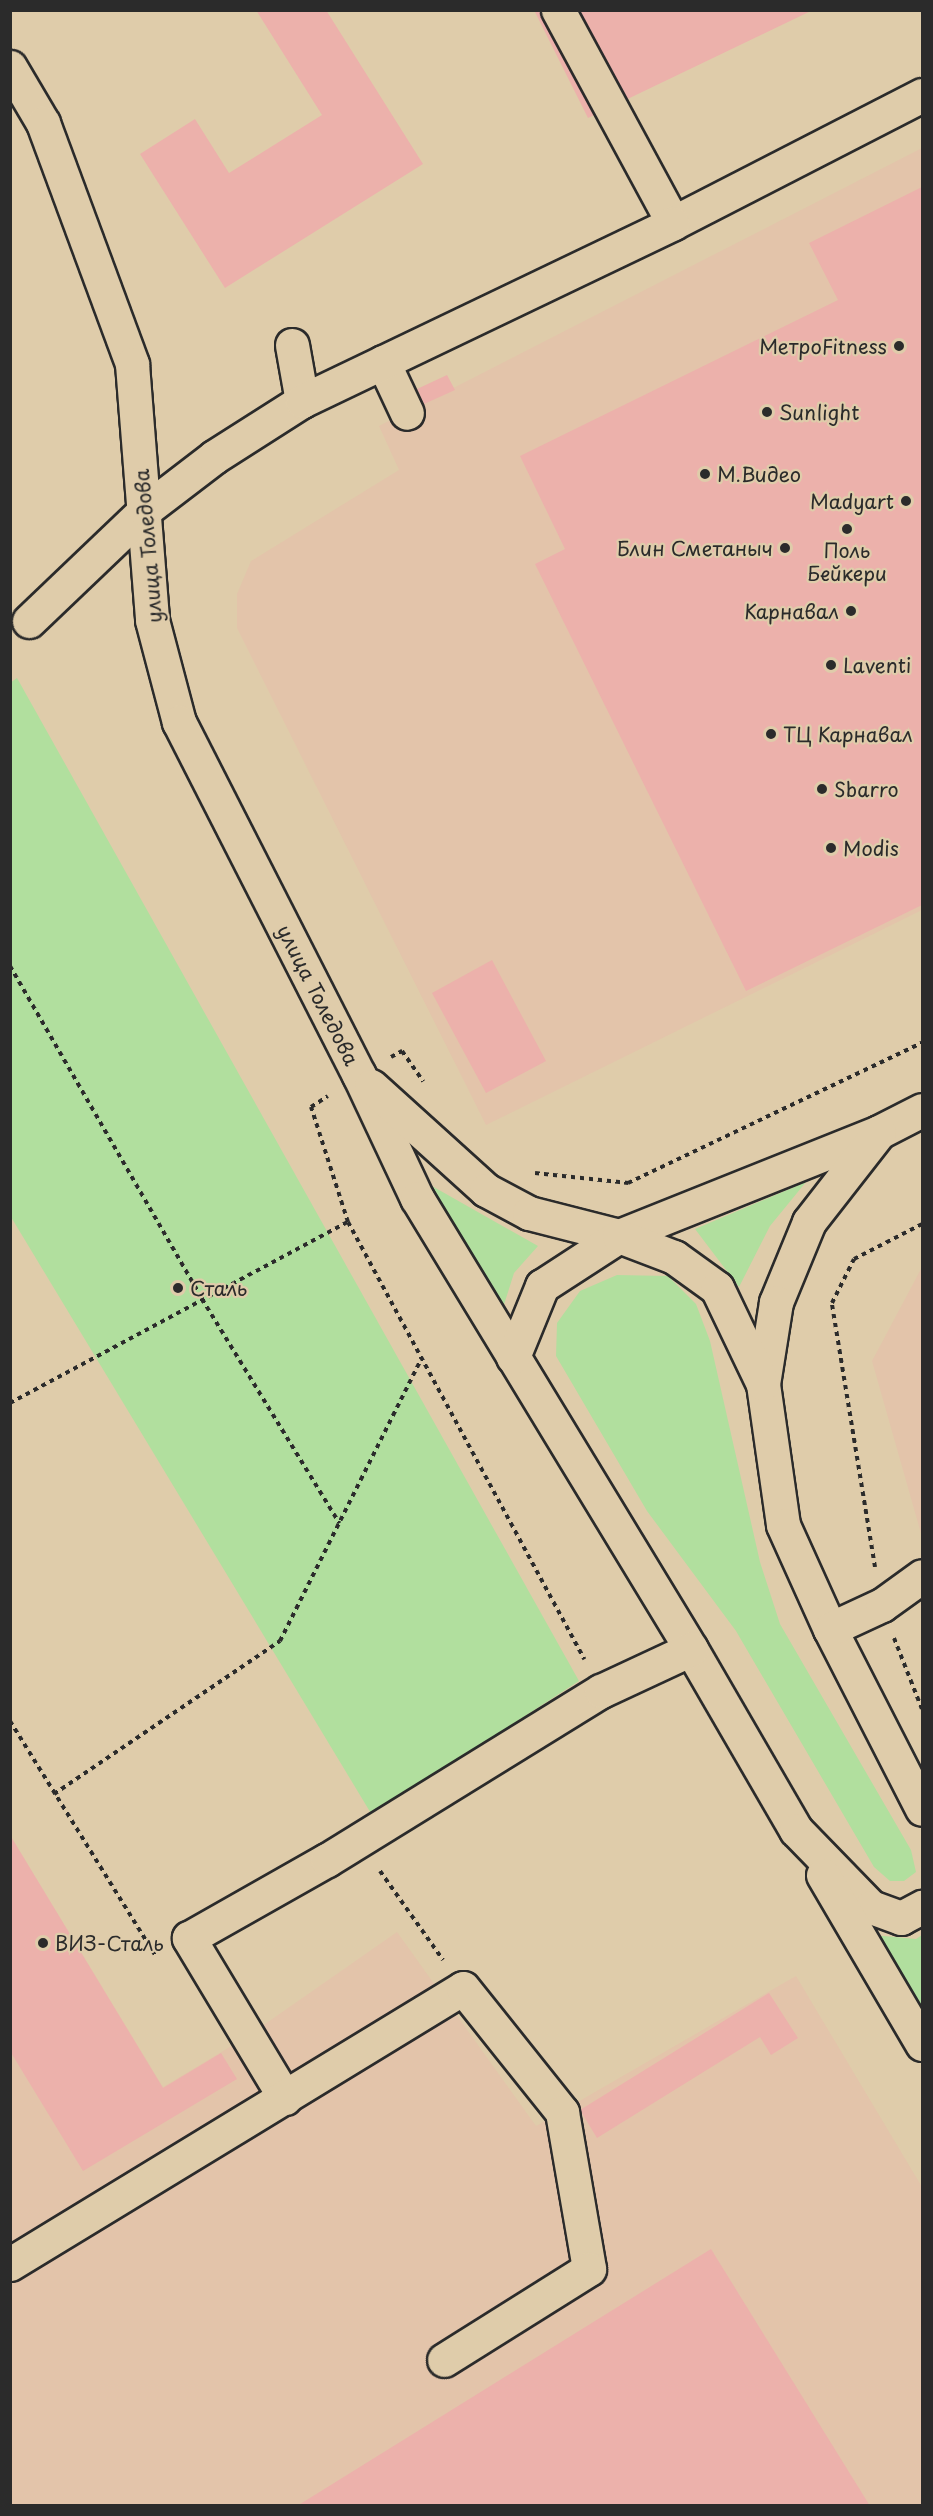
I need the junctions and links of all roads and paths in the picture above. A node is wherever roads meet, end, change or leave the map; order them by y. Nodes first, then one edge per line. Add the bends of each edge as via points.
1 (558, 10) edge
2 (10, 67) edge
3 (922, 95) edge
4 (673, 223) junction
5 (292, 345) dead end
6 (383, 362) junction
7 (302, 401) junction
8 (407, 413) dead end
9 (145, 510) junction
10 (29, 621) dead end
11 (10, 966) edge
12 (359, 1075) junction
13 (922, 1110) edge
14 (879, 1132) junction
15 (348, 1222) dead end
16 (922, 1224) edge
17 (619, 1236) junction
18 (513, 1357) junction
19 (422, 1358) junction
20 (764, 1384) junction
21 (339, 1523) junction
22 (922, 1576) edge
23 (882, 1605) junction
24 (830, 1629) junction
25 (692, 1649) junction
26 (601, 1691) junction
27 (922, 1709) edge
28 (10, 1720) edge
29 (54, 1794) junction
30 (922, 1809) edge
31 (796, 1830) junction
32 (358, 1841) junction
33 (922, 1906) edge
34 (160, 1963) dead end
35 (463, 1988) junction
36 (922, 2044) edge
37 (285, 2098) junction
38 (10, 2264) edge
39 (444, 2360) dead end

1 - 4 street
2 - 9 street, улица Толедова via 43,123 132,364
3 - 4 street
4 - 6 street
5 - 7 street
6 - 7 street
6 - 8 street
7 - 9 street via 214,457
9 - 10 street
9 - 12 street, улица Толедова via 153,620 179,722
11 - 21 path via 201,1299
12 - 17 street via 486,1190 530,1213
12 - 18 street, улица Толедова via 417,1198
13 - 14 street
14 - 17 street
14 - 20 street via 809,1222 776,1302
15 - 19 path
16 - 23 path via 854,1259 832,1303
17 - 18 street via 542,1286
17 - 20 street via 674,1257 717,1288
18 - 25 street, улица Толедова
19 - 21 path
19 - 26 path
20 - 24 street via 783,1525
21 - 29 path via 280,1641
22 - 23 street
23 - 24 street
23 - 27 path
24 - 30 street
25 - 26 street
25 - 31 street, улица Толедова
26 - 32 street
28 - 29 path
29 - 34 path
31 - 33 street via 871,1907 901,1918
31 - 36 street
32 - 35 path
32 - 37 street via 189,1938
35 - 37 street
35 - 39 street via 562,2112 589,2269
37 - 38 street

